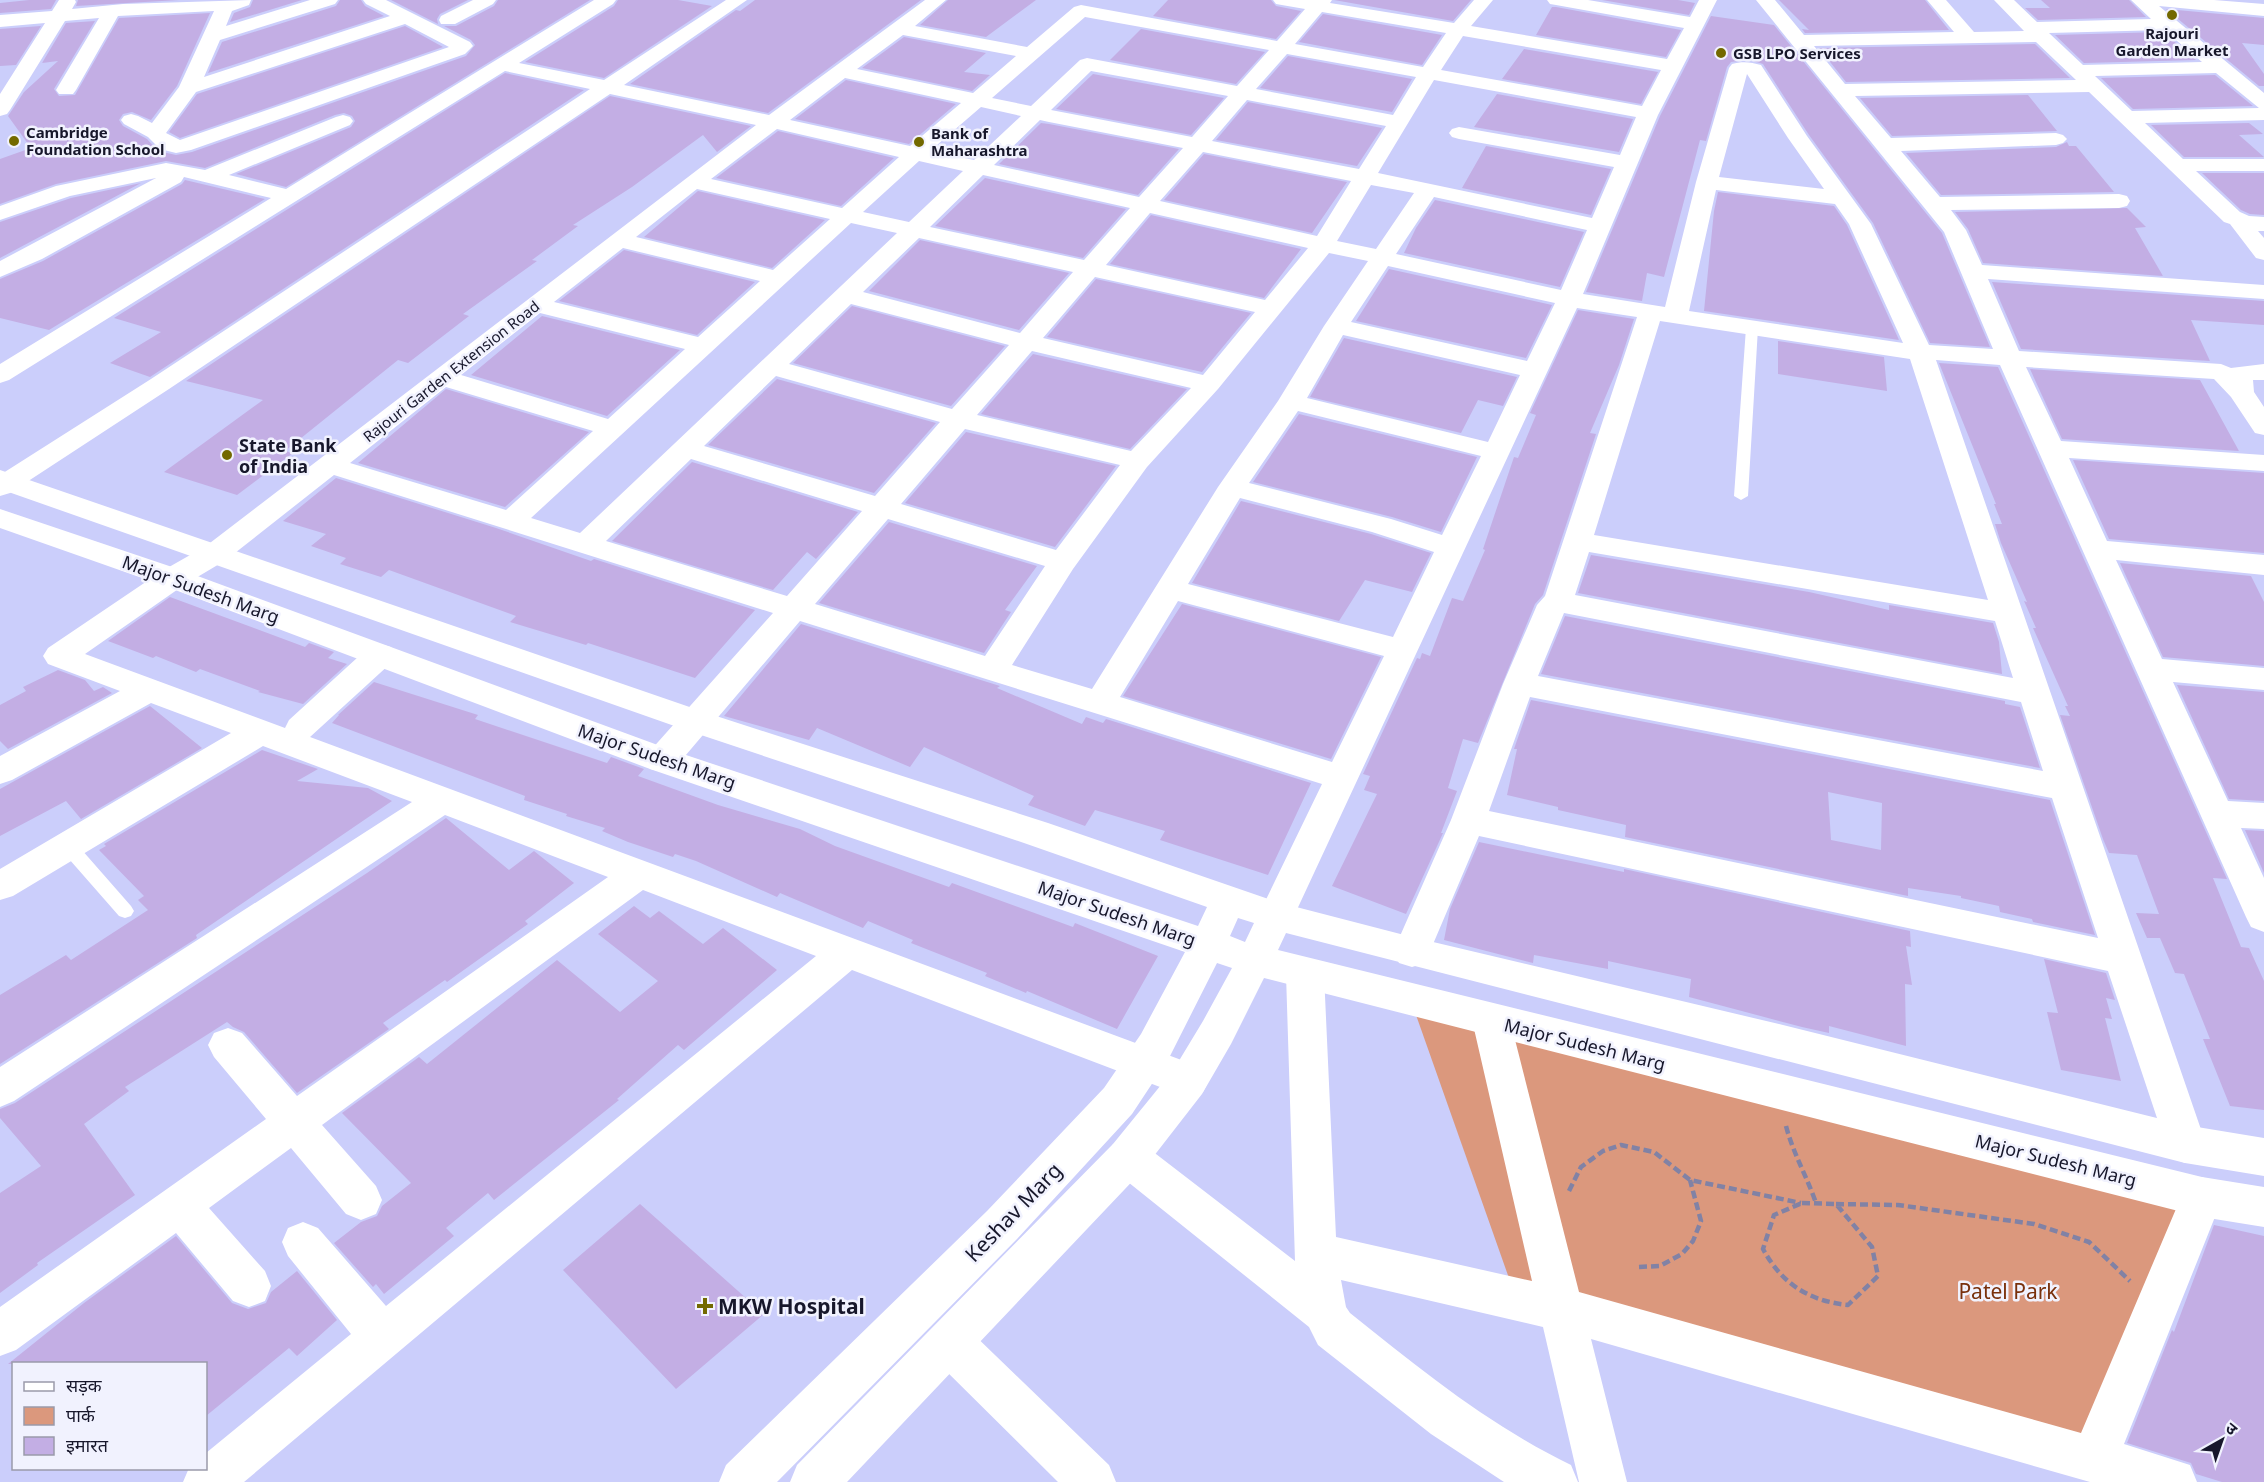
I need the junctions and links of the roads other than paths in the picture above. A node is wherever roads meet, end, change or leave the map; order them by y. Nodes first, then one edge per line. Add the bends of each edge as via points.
1 (329, 0) edge
2 (372, 0) edge
3 (446, 0) edge
4 (487, 0) edge
5 (608, 0) edge
6 (923, 0) edge
7 (937, 0) edge
8 (1282, 0) edge
9 (1484, 0) edge
10 (1556, 0) edge
11 (1708, 0) edge
12 (1765, 0) edge
13 (1936, 0) edge
14 (2002, 0) edge
15 (2140, 0) edge
16 (2152, 0) edge
17 (237, 3) edge
18 (703, 3) dead end
19 (1320, 3) edge
20 (158, 4) edge
21 (732, 4) edge
22 (64, 8) edge
23 (467, 10) junction
24 (2264, 10) edge
25 (112, 11) junction
26 (407, 17) junction
27 (448, 20) dead end
28 (0, 21) edge
29 (1695, 24) junction
30 (2169, 24) junction
31 (898, 28) junction
32 (1458, 30) junction
33 (2036, 32) junction
34 (212, 37) junction
35 (1968, 37) junction
36 (1798, 41) junction
37 (1282, 47) junction
38 (1029, 54) junction
39 (503, 65) junction
40 (1673, 66) junction
41 (840, 71) junction
42 (2078, 71) junction
43 (2241, 72) edge
44 (1428, 75) junction
45 (2094, 86) junction
46 (189, 88) junction
47 (605, 88) junction
48 (66, 90) dead end
49 (1840, 90) junction
50 (1242, 93) junction
51 (976, 99) junction
52 (2264, 103) edge
53 (0, 110) edge
54 (1038, 113) junction
55 (1649, 113) junction
56 (2264, 114) edge
57 (2127, 117) junction
58 (131, 120) dead end
59 (343, 121) dead end
60 (767, 121) junction
61 (1399, 122) junction
62 (156, 133) junction
63 (1459, 133) dead end
64 (2056, 139) dead end
65 (1198, 144) junction
66 (1884, 145) junction
67 (914, 154) junction
68 (1627, 163) junction
69 (2177, 165) junction
70 (2264, 165) edge
71 (980, 168) junction
72 (184, 171) junction
73 (1365, 176) junction
74 (206, 177) junction
75 (693, 182) junction
76 (1707, 182) junction
77 (1428, 189) junction
78 (290, 196) junction
79 (1842, 198) junction
80 (2119, 201) dead end
81 (1934, 204) junction
82 (1145, 205) junction
83 (0, 213) edge
84 (846, 214) junction
85 (2238, 220) junction
86 (2264, 224) edge
87 (1600, 226) junction
88 (914, 229) junction
89 (618, 240) junction
90 (1323, 244) junction
91 (2264, 253) edge
92 (1381, 258) junction
93 (1089, 269) junction
94 (0, 270) edge
95 (1972, 271) junction
96 (777, 278) junction
97 (2264, 292) edge
98 (844, 295) junction
99 (1569, 299) junction
100 (537, 304) junction
101 (1270, 308) junction
102 (1663, 314) junction
103 (1336, 326) junction
104 (1752, 328) junction
105 (1026, 342) junction
106 (705, 346) junction
107 (1920, 352) junction
108 (2010, 359) junction
109 (773, 367) junction
110 (1536, 370) junction
111 (2264, 372) edge
112 (0, 375) edge
113 (441, 378) junction
114 (1209, 384) junction
115 (2241, 392) junction
116 (1291, 402) junction
117 (958, 419) junction
118 (2264, 427) edge
119 (614, 429) junction
120 (686, 449) junction
121 (2051, 449) junction
122 (1497, 452) junction
123 (1137, 461) junction
124 (2264, 463) edge
125 (329, 465) junction
126 (3, 482) edge
127 (1232, 488) junction
128 (1741, 496) dead end
129 (881, 507) junction
130 (0, 518) edge
131 (511, 521) junction
132 (1577, 541) junction
133 (586, 544) junction
134 (1451, 548) junction
135 (2096, 549) junction
136 (208, 550) junction
137 (1063, 562) junction
138 (2264, 565) edge
139 (173, 578) junction
140 (1170, 589) junction
141 (1558, 602) junction
142 (793, 609) junction
143 (2006, 613) junction
144 (1402, 650) junction
145 (380, 655) junction
146 (2151, 669) junction
147 (992, 670) junction
148 (2264, 679) edge
149 (1519, 684) junction
150 (148, 690) junction
151 (2033, 693) junction
152 (1100, 703) junction
153 (695, 721) junction
154 (301, 728) dead end
155 (260, 732) junction
156 (662, 760) junction
157 (0, 771) edge
158 (1342, 778) junction
159 (2065, 788) junction
160 (441, 800) junction
161 (2217, 813) junction
162 (2264, 816) edge
163 (1468, 820) junction
164 (68, 846) junction
165 (638, 873) junction
166 (4, 877) edge
167 (1228, 900) junction
168 (125, 911) dead end
169 (1276, 916) junction
170 (2264, 917) edge
171 (1208, 944) junction
172 (847, 952) junction
173 (1412, 952) junction
174 (2123, 959) junction
175 (1254, 960) junction
176 (1305, 974) junction
177 (1491, 1020) junction
178 (228, 1045) dead end
179 (1144, 1063) junction
180 (1189, 1080) junction
181 (0, 1089) edge
182 (295, 1122) junction
183 (2185, 1144) junction
184 (2264, 1156) edge
185 (1128, 1157) junction
186 (2202, 1197) junction
187 (361, 1200) dead end
188 (179, 1205) junction
189 (2264, 1207) edge
190 (303, 1242) dead end
191 (1315, 1253) junction
192 (249, 1286) dead end
193 (1561, 1309) junction
194 (1325, 1312) junction
195 (0, 1334) edge
196 (383, 1337) junction
197 (950, 1342) junction
198 (2094, 1459) junction
199 (748, 1480) edge
200 (207, 1482) edge
201 (814, 1482) edge
202 (1092, 1482) edge
203 (1554, 1482) edge
204 (1603, 1482) edge
205 (2174, 1482) edge

1 - 34 street
2 - 26 street
3 - 23 street
4 - 23 street
5 - 39 street
6 - 60 street, Rajouri Garden Extension Road
7 - 31 street, Rajouri Garden Extension Road
8 - 19 street
9 - 32 street
10 - 29 street
11 - 29 street
12 - 36 street
13 - 35 street
14 - 33 street
15 - 30 street
16 - 24 street
17 - 20 street
17 - 34 street
18 - 21 street
19 - 32 street
19 - 37 street
20 - 25 street
21 - 47 street
22 - 25 street
22 - 28 street
22 - 53 street
23 - 27 street
25 - 48 street
26 - 46 street
26 - 62 street via 463,46 181,147 173,147
29 - 40 street
30 - 33 street
30 - 43 street
31 - 38 street
31 - 41 street, Rajouri Garden Extension Road
32 - 40 street
32 - 44 street
33 - 35 street
33 - 42 street
34 - 46 street
35 - 36 street
36 - 49 street
37 - 38 street via 1081,11
37 - 44 street
37 - 50 street
38 - 51 street
39 - 47 street
39 - 78 street
40 - 55 street
41 - 51 street
41 - 60 street, Rajouri Garden Extension Road
42 - 43 street
42 - 45 street
43 - 52 street
44 - 55 street
44 - 61 street
45 - 49 street
45 - 57 street
46 - 62 street
47 - 60 street
47 - 126 street via 160,384
49 - 66 street
50 - 54 street via 1087,64
50 - 61 street
50 - 65 street
51 - 54 street
51 - 67 street
54 - 65 street
54 - 71 street
55 - 68 street
56 - 57 street
57 - 69 street
58 - 62 street
59 - 74 street
60 - 67 street
60 - 75 street, Rajouri Garden Extension Road
60 - 136 street, Rajouri Garden Extension Road
61 - 73 street
63 - 68 street
64 - 66 street
65 - 73 street
65 - 82 street
66 - 81 street
67 - 71 street
67 - 84 street
68 - 87 street
69 - 70 street
69 - 85 street
71 - 82 street
71 - 88 street
72 - 74 street
72 - 83 street via 166,169 135,175 47,196
72 - 94 street
73 - 77 street
73 - 90 street
74 - 78 street
75 - 84 street
75 - 89 street, Rajouri Garden Extension Road
76 - 79 street
76 - 79 street via 1739,68 1749,67
76 - 102 street
77 - 87 street
77 - 92 street
78 - 112 street
79 - 107 street via 1860,224
80 - 81 street
81 - 95 street via 1955,230
82 - 90 street
82 - 93 street
84 - 88 street
84 - 96 street
85 - 86 street
85 - 91 street
87 - 99 street
88 - 93 street
88 - 98 street
89 - 96 street
89 - 100 street, Rajouri Garden Extension Road
90 - 92 street
90 - 101 street
92 - 99 street
92 - 103 street
93 - 101 street
93 - 105 street
95 - 97 street
95 - 108 street
96 - 106 street
98 - 105 street
98 - 109 street
99 - 102 street
99 - 110 street
100 - 106 street
100 - 113 street, Rajouri Garden Extension Road
101 - 114 street
102 - 104 street
102 - 132 street
103 - 110 street
103 - 116 street
104 - 107 street
104 - 128 lane
105 - 114 street
105 - 117 street
106 - 119 street
107 - 108 street
107 - 143 street
108 - 115 street via 2221,372
108 - 121 street
109 - 117 street
109 - 120 street
110 - 122 street
111 - 115 street via 2240,373
113 - 119 street
113 - 125 street, Rajouri Garden Extension Road
114 - 123 street
115 - 118 street
116 - 122 street
116 - 127 street
117 - 123 street
117 - 129 street
119 - 131 street
120 - 129 street
120 - 133 street
121 - 124 street
121 - 135 street
122 - 134 street
123 - 137 street
125 - 131 street
125 - 136 street, Rajouri Garden Extension Road
126 - 136 street, Major Sudesh Marg
127 - 134 street via 1381,525
127 - 140 street
129 - 137 street
129 - 142 street
130 - 139 street, Major Sudesh Marg
131 - 133 street
132 - 141 street
132 - 143 street
133 - 142 street
134 - 144 street
135 - 138 street
135 - 146 street
136 - 139 street, Rajouri Garden Extension Road
136 - 153 street, Major Sudesh Marg
137 - 147 street
139 - 145 street, Major Sudesh Marg
139 - 150 street, Rajouri Garden Extension Road via 58,656
140 - 144 street
140 - 152 street
141 - 149 street via 1552,605
141 - 151 street
142 - 147 street
142 - 153 street
143 - 151 street
144 - 158 street
145 - 154 street
145 - 156 street, Major Sudesh Marg
146 - 148 street
146 - 161 street
147 - 152 street
149 - 159 street
149 - 163 street
150 - 155 street
150 - 157 street
151 - 159 street
152 - 158 street
153 - 156 street
153 - 167 street, Major Sudesh Marg
155 - 160 street
155 - 164 street
156 - 171 street, Major Sudesh Marg
158 - 169 street
159 - 174 street
160 - 165 street
160 - 181 street
161 - 162 street
161 - 170 street
163 - 173 street
163 - 174 street
164 - 166 street
164 - 168 lane
165 - 172 street
165 - 182 street
167 - 169 street, Major Sudesh Marg
167 - 171 street, Keshav Marg
169 - 173 street, Major Sudesh Marg
169 - 175 street
171 - 175 street, Major Sudesh Marg
171 - 179 street, Keshav Marg
172 - 179 street
172 - 196 street
173 - 183 street, Major Sudesh Marg
174 - 183 street
175 - 176 street, Major Sudesh Marg
175 - 180 street
176 - 177 street, Major Sudesh Marg
176 - 191 street
177 - 186 street, Major Sudesh Marg
177 - 193 street
178 - 182 street
179 - 180 street
179 - 199 street, Keshav Marg via 1118,1101 1061,1164
180 - 185 street
182 - 187 street
182 - 188 street
183 - 184 street, Major Sudesh Marg
185 - 194 street
185 - 197 street
186 - 189 street, Major Sudesh Marg
186 - 198 street
188 - 192 street
188 - 195 street
190 - 196 street
191 - 193 street
191 - 194 street
193 - 198 street
193 - 204 street
194 - 203 street via 1335,1329 1349,1341 1478,1439
196 - 200 street
197 - 201 street
197 - 202 street
198 - 205 street

